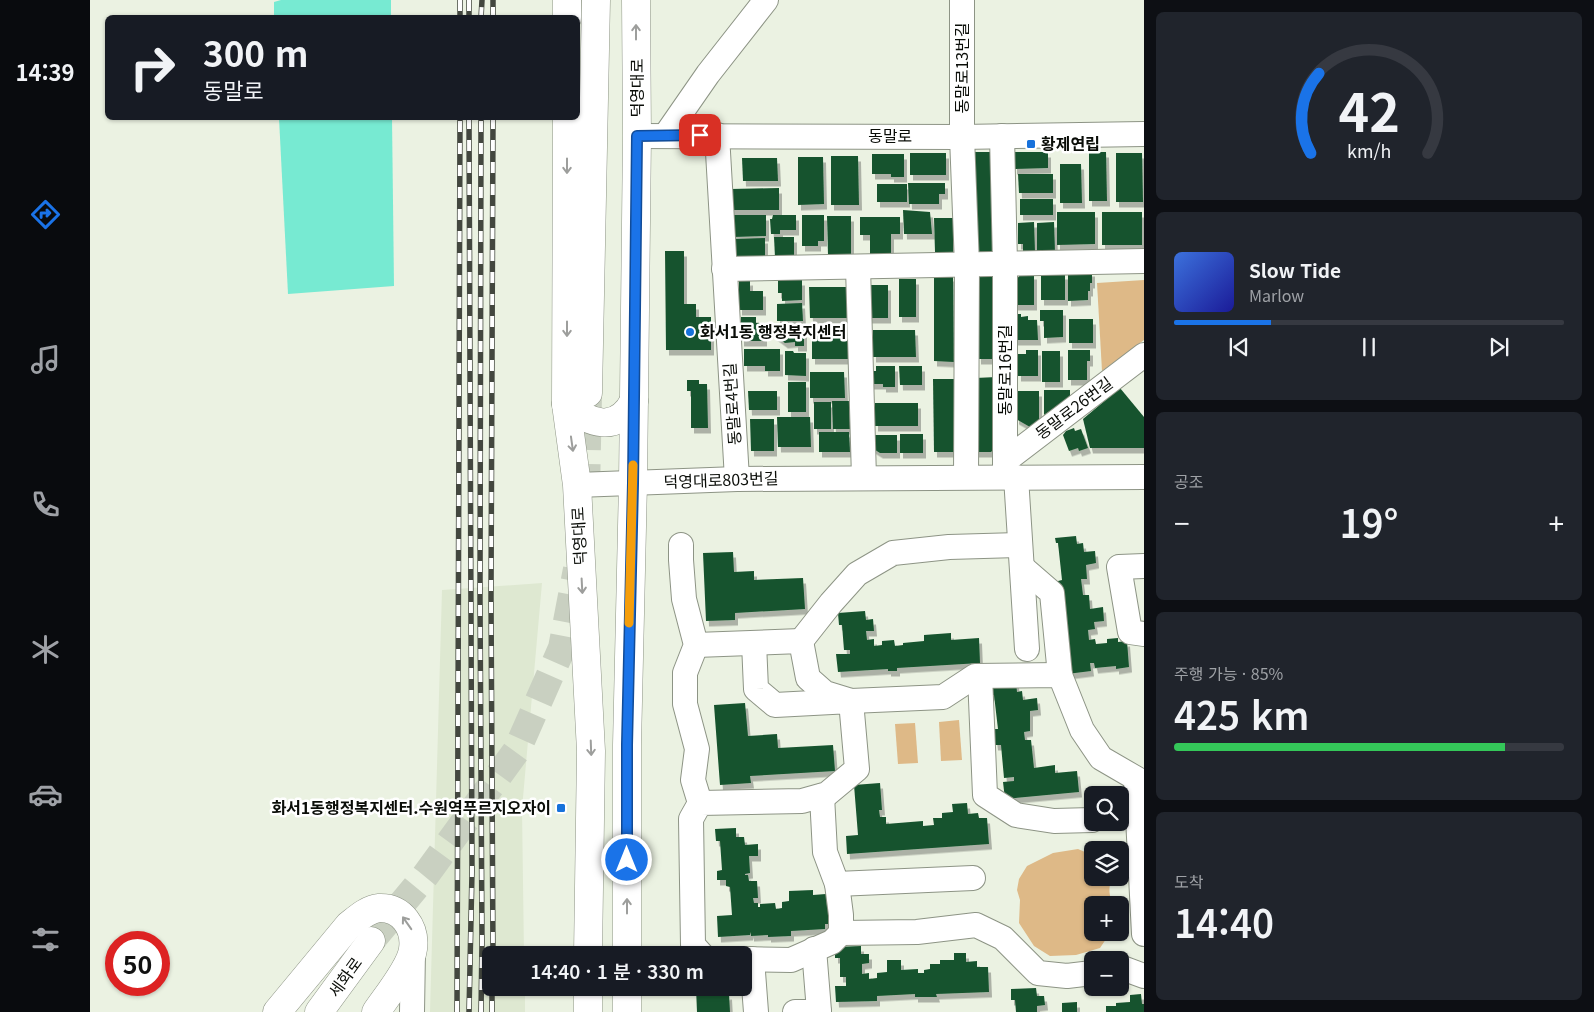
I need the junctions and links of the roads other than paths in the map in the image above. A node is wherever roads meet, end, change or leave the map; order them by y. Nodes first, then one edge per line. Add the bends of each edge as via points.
1 (567, 0) edge
2 (596, 0) edge
3 (636, 0) edge
4 (766, 0) edge
5 (962, 0) edge
6 (567, 15) edge
7 (567, 120) edge
8 (1144, 134) edge
9 (717, 135) junction
10 (637, 136) junction
11 (665, 136) junction
12 (1002, 136) junction
13 (962, 137) junction
14 (1144, 261) edge
15 (1005, 263) junction
16 (967, 265) junction
17 (858, 267) junction
18 (724, 268) junction
19 (1144, 355) edge
20 (577, 398) junction
21 (634, 401) junction
22 (1009, 471) junction
23 (966, 477) junction
24 (1144, 477) edge
25 (864, 478) junction
26 (737, 479) junction
27 (633, 483) junction
28 (577, 485) junction
29 (681, 545) dead end
30 (1022, 566) junction
31 (1144, 566) edge
32 (1144, 634) edge
33 (801, 641) junction
34 (754, 643) junction
35 (696, 645) junction
36 (1050, 648) dead end
37 (1027, 649) dead end
38 (1060, 675) junction
39 (980, 676) junction
40 (851, 701) junction
41 (1140, 781) edge
42 (822, 796) junction
43 (700, 803) junction
44 (1129, 819) edge
45 (1084, 820) edge
46 (972, 878) dead end
47 (837, 884) junction
48 (841, 933) junction
49 (1144, 934) edge
50 (371, 942) tunnel mouth
51 (588, 946) edge
52 (627, 946) edge
53 (694, 946) edge
54 (814, 949) junction
55 (413, 950) junction
56 (752, 959) edge
57 (354, 964) junction
58 (1129, 970) edge
59 (1084, 974) edge
60 (1144, 976) edge
61 (752, 986) edge
62 (588, 996) edge
63 (627, 996) edge
64 (277, 1012) edge
65 (292, 1012) edge
66 (319, 1012) edge
67 (337, 1012) edge
68 (376, 1012) edge
69 (412, 1012) edge
70 (588, 1012) edge
71 (627, 1012) edge
72 (756, 1012) edge
73 (795, 1012) edge
74 (819, 1012) edge

1 - 6 main road
2 - 20 main road, 덕영대로
10 -> 3 main road, 덕영대로
4 - 11 street
5 - 13 street, 동말로13번길
7 -> 20 main road, 덕영대로
8 - 12 street, 동말로
9 - 11 street, 동말로
9 - 13 street, 동말로
9 - 18 street, 동말로4번길
10 - 11 street, 동말로
10 - 21 main road, 덕영대로
12 - 13 street, 동말로
12 - 15 street, 동말로16번길
13 - 16 street, 동말로13번길
14 - 15 street
15 - 16 street
15 - 22 street, 동말로16번길
16 - 17 street
16 - 23 street, 동말로13번길
17 - 18 street
17 - 25 street
18 - 26 street, 동말로4번길
19 - 22 street, 동말로26번길
20 - 21 main road via 576,412 591,421 607,424 630,409
20 -> 28 main road, 덕영대로
21 - 27 main road, 덕영대로
22 - 23 street, 덕영대로803번길
22 - 24 street, 덕영대로803번길
22 - 30 street, 동말로16번길
23 - 25 street, 덕영대로803번길
25 - 26 street, 덕영대로803번길
26 - 27 street, 덕영대로803번길
27 - 28 street, 덕영대로803번길
52 -> 27 main road, 덕영대로 via 627,745
28 -> 51 main road, 덕영대로 via 591,751
29 - 35 street via 684,599
30 - 33 street via 949,547 893,553 857,574
30 - 36 street via 1047,603
30 - 37 street, 동말로16번길
30 - 38 street via 1052,593
31 - 32 street via 1119,567 1130,632
33 - 34 street
33 - 40 street via 808,678 825,693
34 - 35 street
34 - 40 street via 756,689 775,705
35 - 43 street via 685,673 685,704 697,749 694,780
38 - 39 street
38 - 41 street via 1082,730 1101,758
39 - 40 street via 974,676 943,697
39 - 45 street via 985,795 1016,815 1054,821
40 - 42 street via 857,769
41 - 44 street
42 - 43 street via 802,801
42 - 47 street via 825,852
43 - 53 street via 691,819
44 - 49 street
46 - 47 street
47 - 48 street via 842,914
48 - 54 street via 832,942
48 - 59 street via 917,932 976,925 1003,938 1038,973
50 - 57 main road, 세화로
54 - 56 street via 791,960
54 - 74 street
55 -> 64 main road via 412,929 392,909 378,908 362,914 349,925
55 - 68 main road via 405,970
55 - 69 street
57 - 65 main road
57 - 66 main road, 세화로
57 - 67 main road
58 - 60 street
61 - 72 street
62 - 70 main road
63 - 71 main road
73 - 74 street

